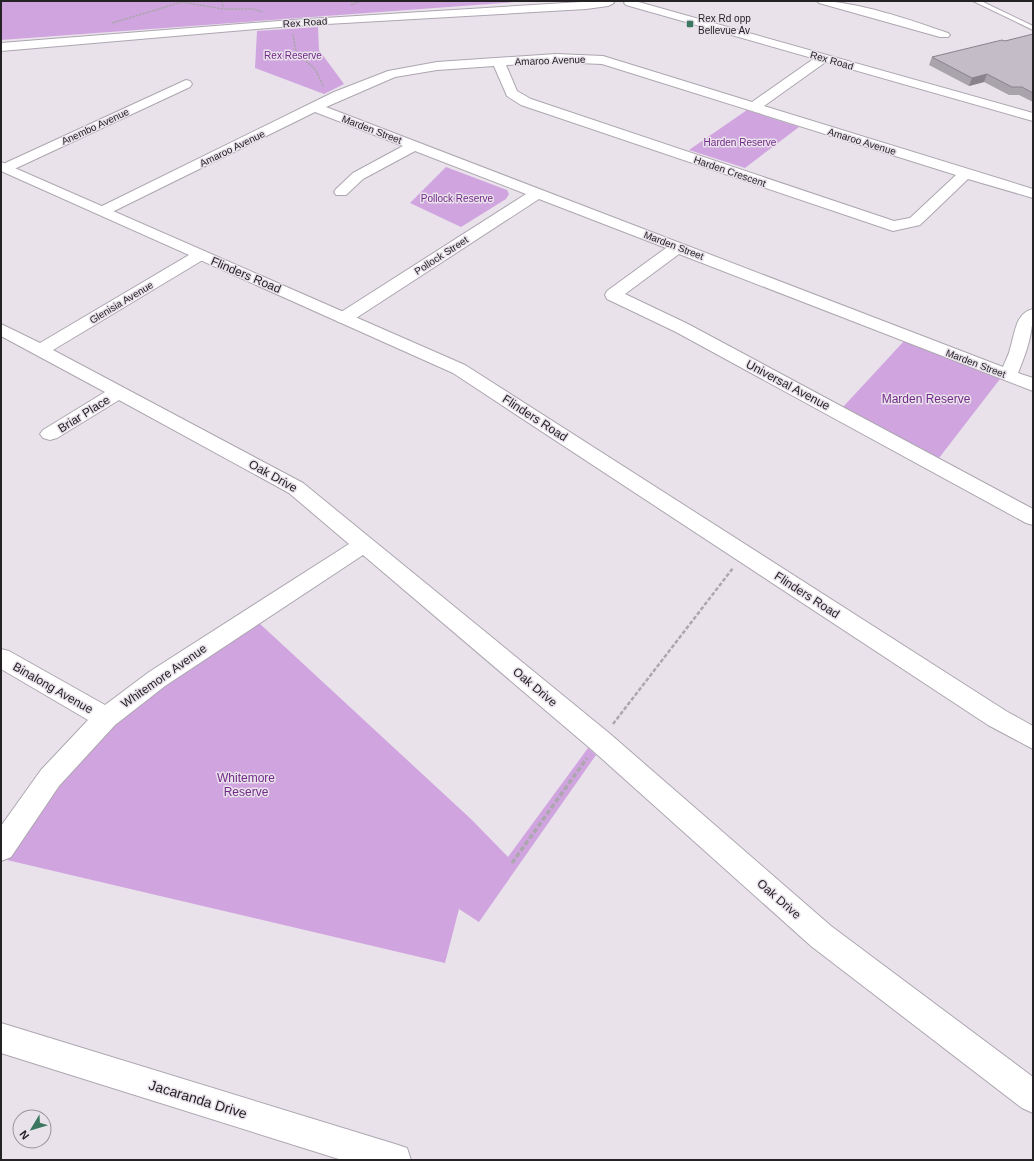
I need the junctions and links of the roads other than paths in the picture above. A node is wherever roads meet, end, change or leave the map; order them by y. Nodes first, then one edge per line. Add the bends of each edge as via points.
1 (823, 1) edge
2 (976, 1) edge
3 (608, 2) edge
4 (631, 2) edge
5 (1032, 28) edge
6 (944, 35) dead end
7 (1, 47) edge
8 (823, 58) junction
9 (499, 62) junction
10 (186, 84) dead end
11 (316, 107) junction
12 (754, 107) junction
13 (1033, 117) edge
14 (415, 145) junction
15 (3, 167) edge
16 (966, 173) junction
17 (341, 192) dead end
18 (538, 193) junction
19 (1033, 194) edge
20 (103, 211) junction
21 (678, 246) junction
22 (200, 255) junction
23 (1033, 314) edge
24 (344, 318) junction
25 (1, 329) edge
26 (42, 350) junction
27 (1008, 375) junction
28 (1033, 385) edge
29 (117, 393) junction
30 (50, 434) dead end
31 (1033, 518) edge
32 (364, 544) junction
33 (1, 658) edge
34 (106, 718) junction
35 (1033, 738) edge
36 (1, 848) edge
37 (1, 1038) edge
38 (1033, 1097) edge
39 (395, 1160) edge

1 - 6 street
2 - 5 lane
3 - 4 street, Rex Road via 622,5
3 - 7 street, Rex Road via 586,6 292,23
4 - 8 street, Rex Road
8 - 12 street
8 - 13 street, Rex Road
9 - 11 street, Amaroo Avenue via 437,66 392,74
9 - 12 street, Amaroo Avenue via 556,58 603,60
9 - 16 street, Harden Crescent via 512,92 526,102 893,226 915,222
10 - 15 street, Anembo Avenue
11 - 14 street, Marden Street
11 - 20 street, Amaroo Avenue
12 - 16 street, Amaroo Avenue
14 - 17 street via 358,176
14 - 18 street, Marden Street
15 - 20 street, Flinders Road
16 - 19 street, Amaroo Avenue
18 - 21 street, Marden Street
18 - 24 street, Pollock Street
20 - 22 street, Flinders Road
21 - 27 street, Marden Street
21 - 31 street, Universal Avenue via 613,295 682,328
22 - 24 street, Flinders Road
22 - 26 street, Glenisia Avenue
23 - 27 street via 1026,322 1019,350
24 - 35 street, Flinders Road via 459,369 990,714
25 - 26 street, Oak Drive
26 - 29 street, Oak Drive
27 - 28 street, Marden Street
29 - 30 street, Briar Place
29 - 32 street, Oak Drive via 296,488
32 - 34 street, Whitemore Avenue via 157,679
32 - 38 street, Oak Drive via 600,741 821,936
33 - 34 street, Binalong Avenue
34 - 36 street, Whitemore Avenue via 50,778
37 - 39 street, Jacaranda Drive

